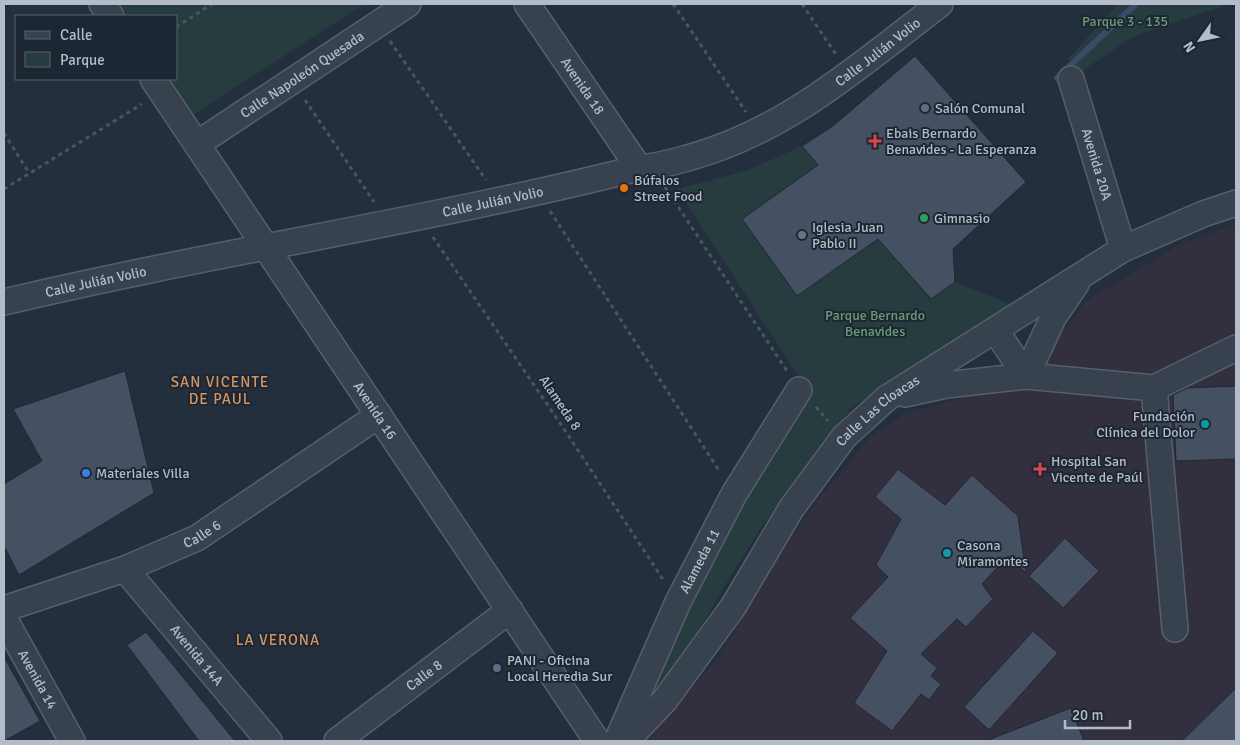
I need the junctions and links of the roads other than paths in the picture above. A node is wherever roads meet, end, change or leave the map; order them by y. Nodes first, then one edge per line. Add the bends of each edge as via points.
1 (102, 4) edge
2 (408, 4) edge
3 (527, 4) edge
4 (940, 4) edge
5 (110, 15) edge
6 (1071, 79) dead end
7 (157, 85) edge
8 (197, 144) junction
9 (645, 168) junction
10 (1236, 203) edge
11 (266, 247) junction
12 (1123, 249) junction
13 (1082, 275) junction
14 (4, 302) edge
15 (996, 330) junction
16 (1236, 348) edge
17 (1026, 376) junction
18 (1154, 388) junction
19 (799, 390) road end
20 (886, 398) junction
21 (379, 415) junction
22 (125, 569) junction
23 (4, 609) edge
24 (510, 610) junction
25 (4, 618) edge
26 (1175, 629) dead end
27 (72, 741) edge
28 (269, 741) edge
29 (337, 741) edge
30 (598, 741) edge
31 (617, 741) edge
32 (626, 741) edge

1 - 5 street
2 - 8 street, Calle Napoleón Quesada
3 - 9 street, Avenida 18
4 - 9 street, Calle Julián Volio via 802,108 759,132 710,151
6 - 12 street, Avenida 20A
7 - 8 street, Avenida 16
8 - 11 street, Avenida 16
9 - 11 street, Calle Julián Volio via 420,218
10 - 12 street, Calle Las Cloacas
11 - 14 street, Calle Julián Volio via 107,277
11 - 21 street, Avenida 16
12 - 13 street, Calle Las Cloacas
13 - 15 street, Calle Las Cloacas
13 - 17 street via 1053,318
15 - 17 street
15 - 20 street, Calle Las Cloacas
16 - 18 street
17 - 18 street
17 - 20 street via 946,385
18 - 26 street
19 - 31 street, Alameda 11 via 734,494 678,602
20 - 32 street, Calle Las Cloacas via 844,437 791,509 734,607 665,700
21 - 22 street, Calle 6 via 197,538
21 - 24 street, Avenida 16
22 - 23 street, Calle 6
22 - 28 street, Avenida 14A
24 - 29 street, Calle 8
24 - 30 street, Avenida 16
25 - 27 street, Avenida 14

